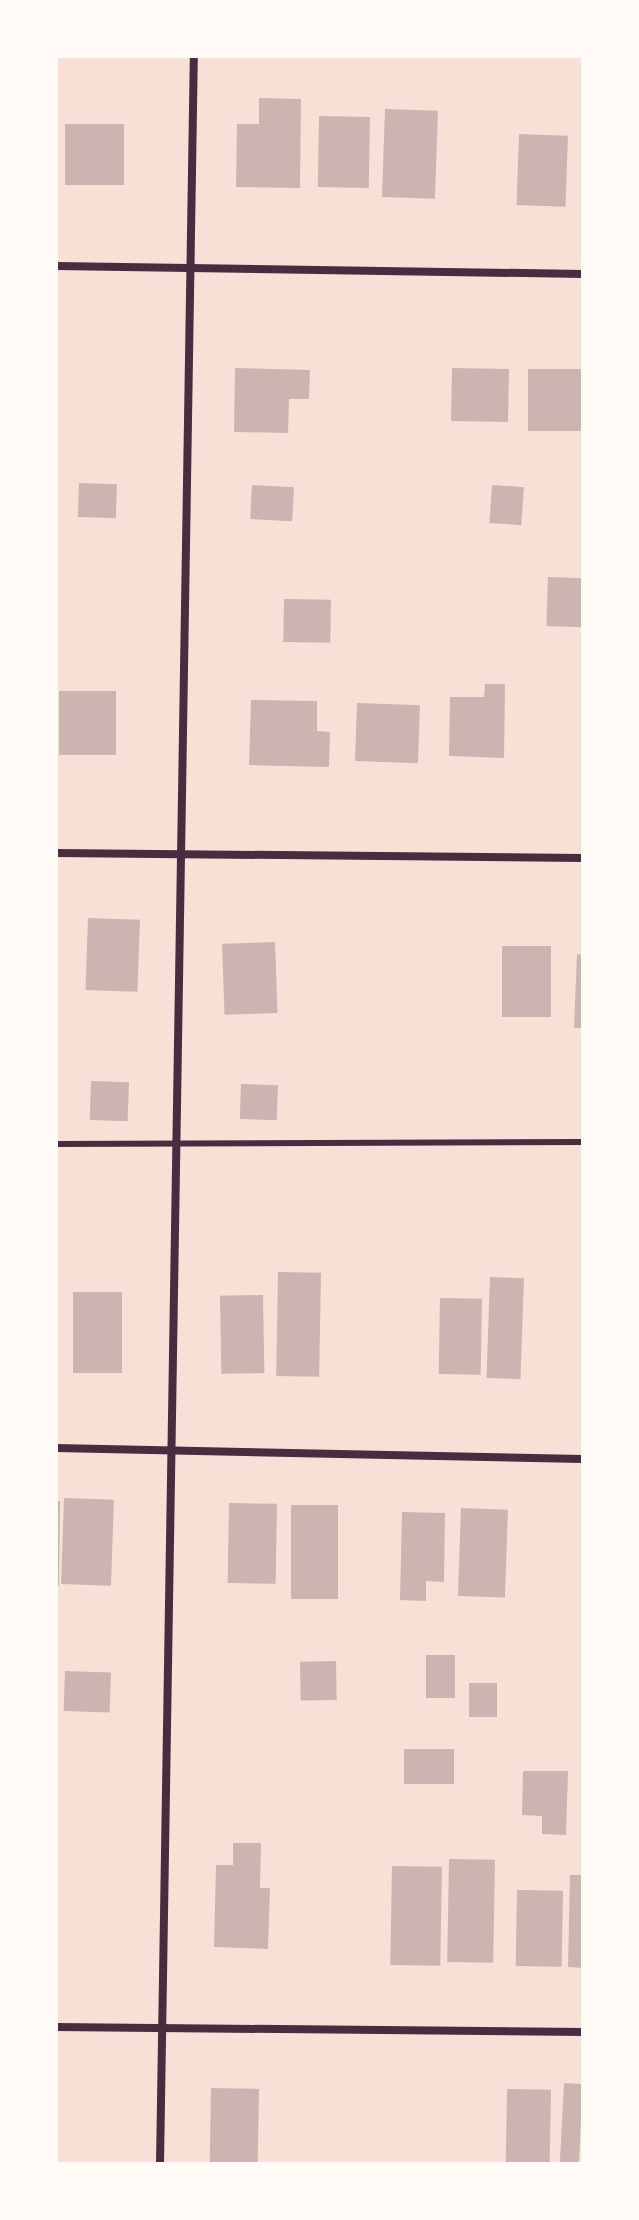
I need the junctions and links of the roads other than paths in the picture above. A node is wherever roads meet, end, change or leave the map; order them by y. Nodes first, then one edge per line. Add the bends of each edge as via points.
1 (194, 56) edge
2 (56, 266) edge
3 (190, 266) junction
4 (583, 274) edge
5 (56, 853) edge
6 (181, 854) junction
7 (583, 858) edge
8 (176, 1142) junction
9 (583, 1142) edge
10 (56, 1144) edge
11 (56, 1448) edge
12 (171, 1451) junction
13 (583, 1459) edge
14 (56, 2027) edge
15 (162, 2028) junction
16 (583, 2032) edge
17 (160, 2164) edge

1 - 3 street
2 - 3 street
3 - 4 street
3 - 6 street
5 - 6 street
6 - 7 street
6 - 8 street
8 - 9 lane
8 - 10 lane
8 - 12 street
11 - 12 street
12 - 13 street
12 - 15 street
14 - 15 street
15 - 16 street
15 - 17 street

